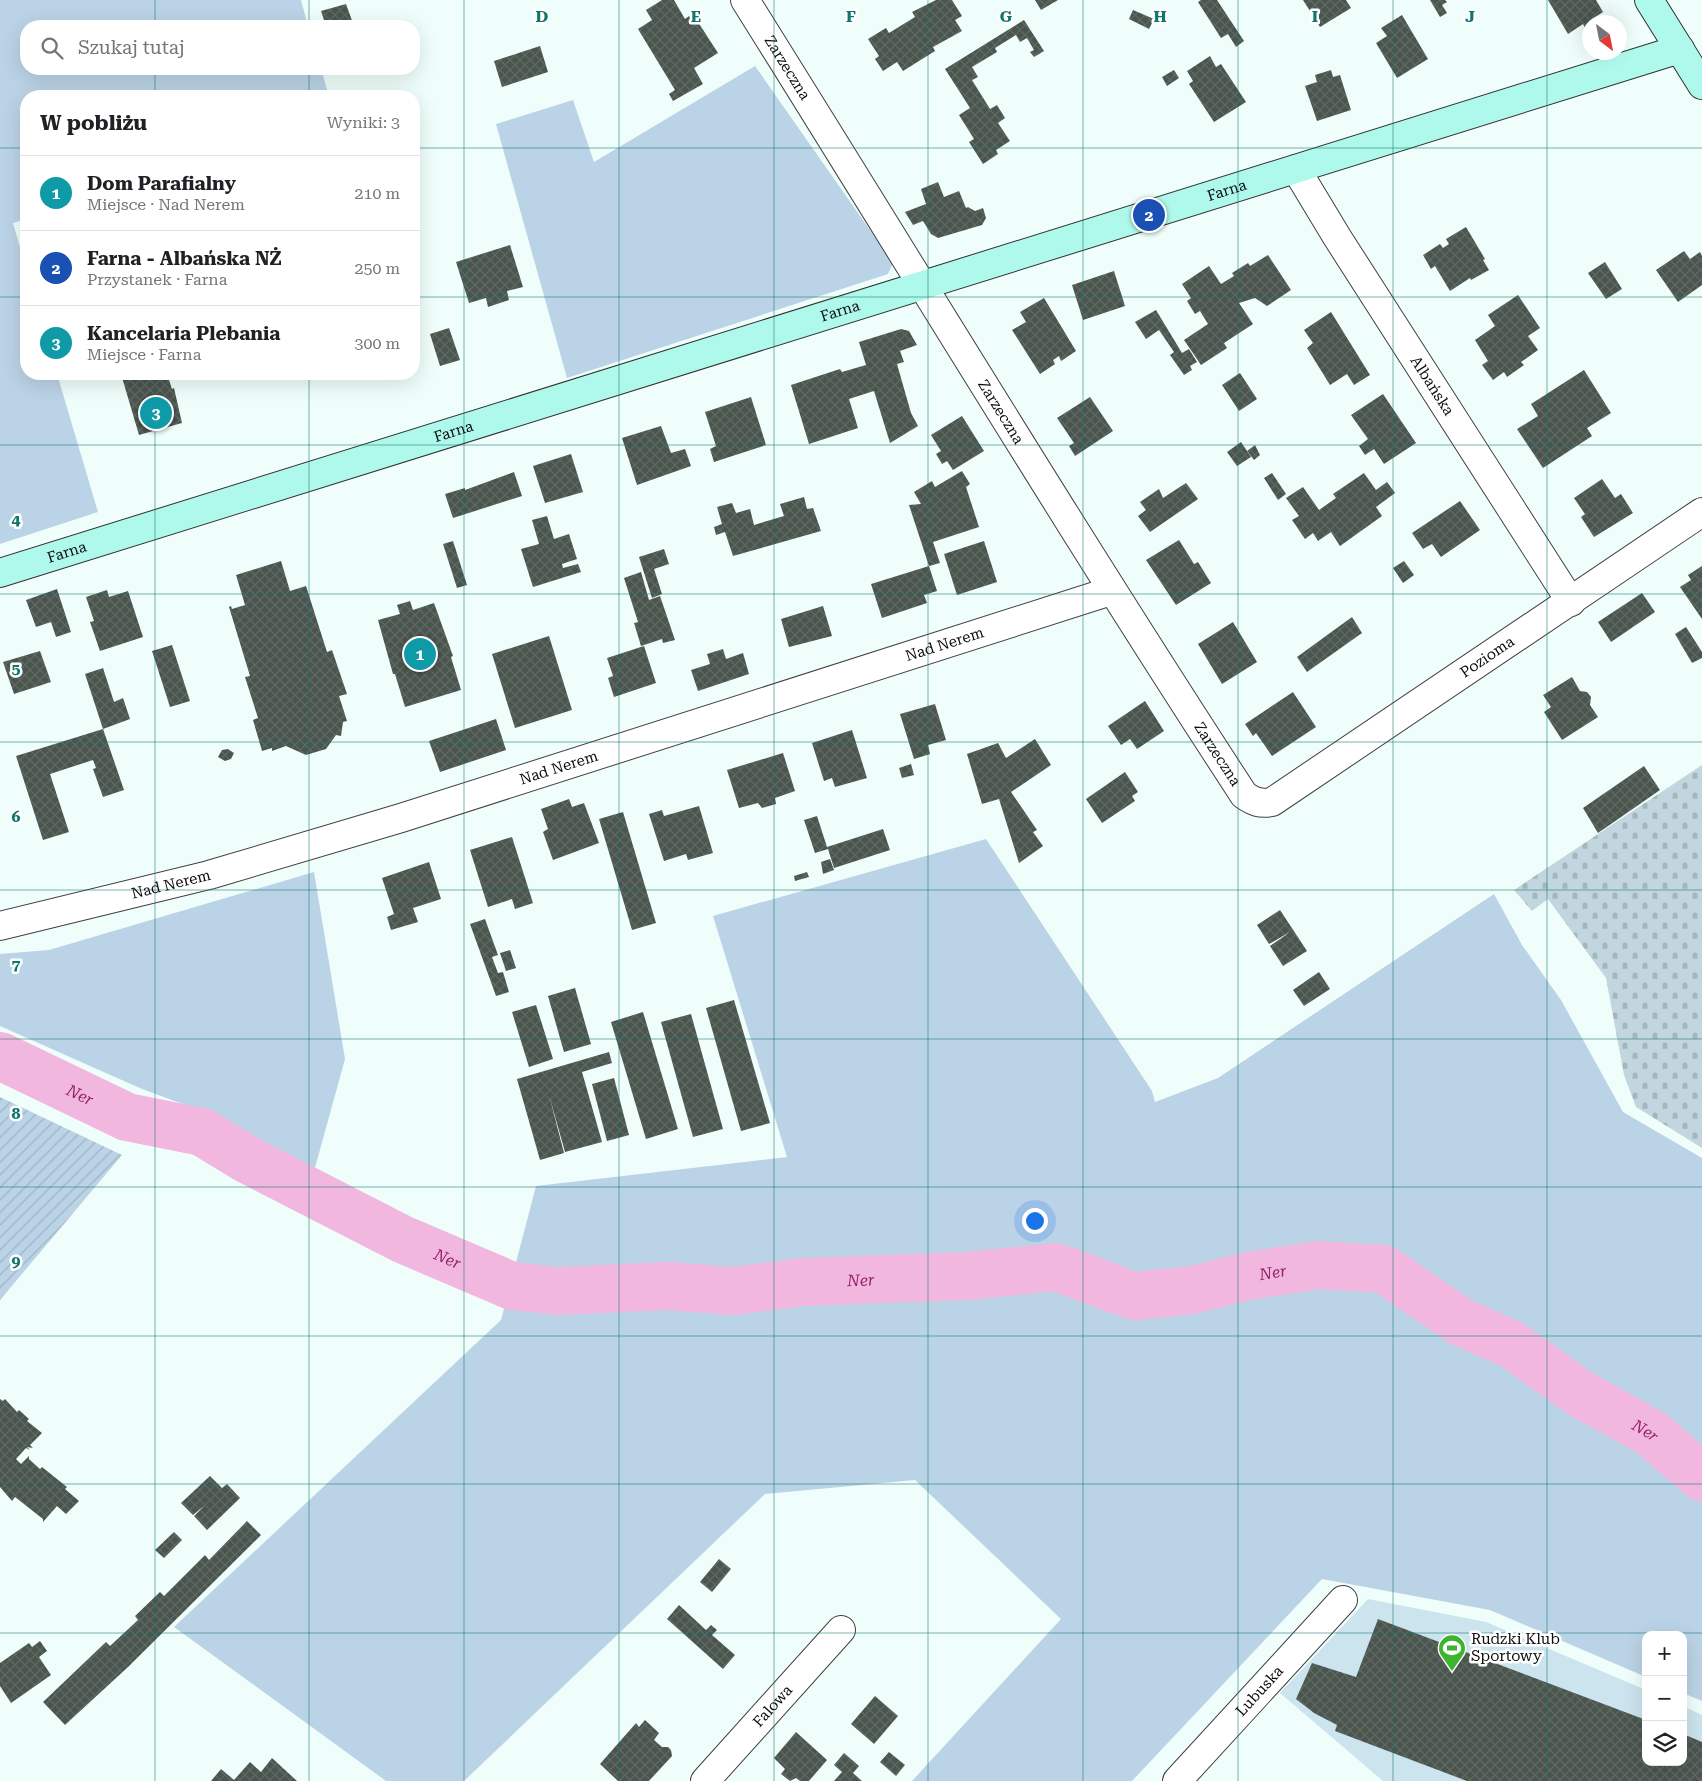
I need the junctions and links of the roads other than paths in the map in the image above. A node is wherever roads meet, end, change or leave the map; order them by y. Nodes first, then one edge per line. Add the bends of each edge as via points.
1 (745, 0) edge
2 (1649, 0) edge
3 (1680, 49) junction
4 (1702, 85) edge
5 (1296, 169) junction
6 (924, 285) junction
7 (1702, 512) edge
8 (0, 573) edge
9 (1111, 591) junction
10 (1571, 602) junction
11 (1272, 802) joint
12 (0, 926) edge
13 (1343, 1600) dead end
14 (841, 1630) dead end
15 (705, 1781) edge
16 (1177, 1781) edge

1 - 6 street, Zarzeczna
2 - 3 street
3 - 4 street
3 - 5 street, Farna
5 - 6 street, Farna
5 - 10 street, Albańska
6 - 8 street, Farna
6 - 9 street, Zarzeczna
7 - 10 street, Pozioma
9 - 11 street, Zarzeczna via 1244,795 1262,804
9 - 12 street, Nad Nerem via 392,821 209,875
10 - 11 street, Pozioma
13 - 16 street, Lubuska
14 - 15 street, Falowa

